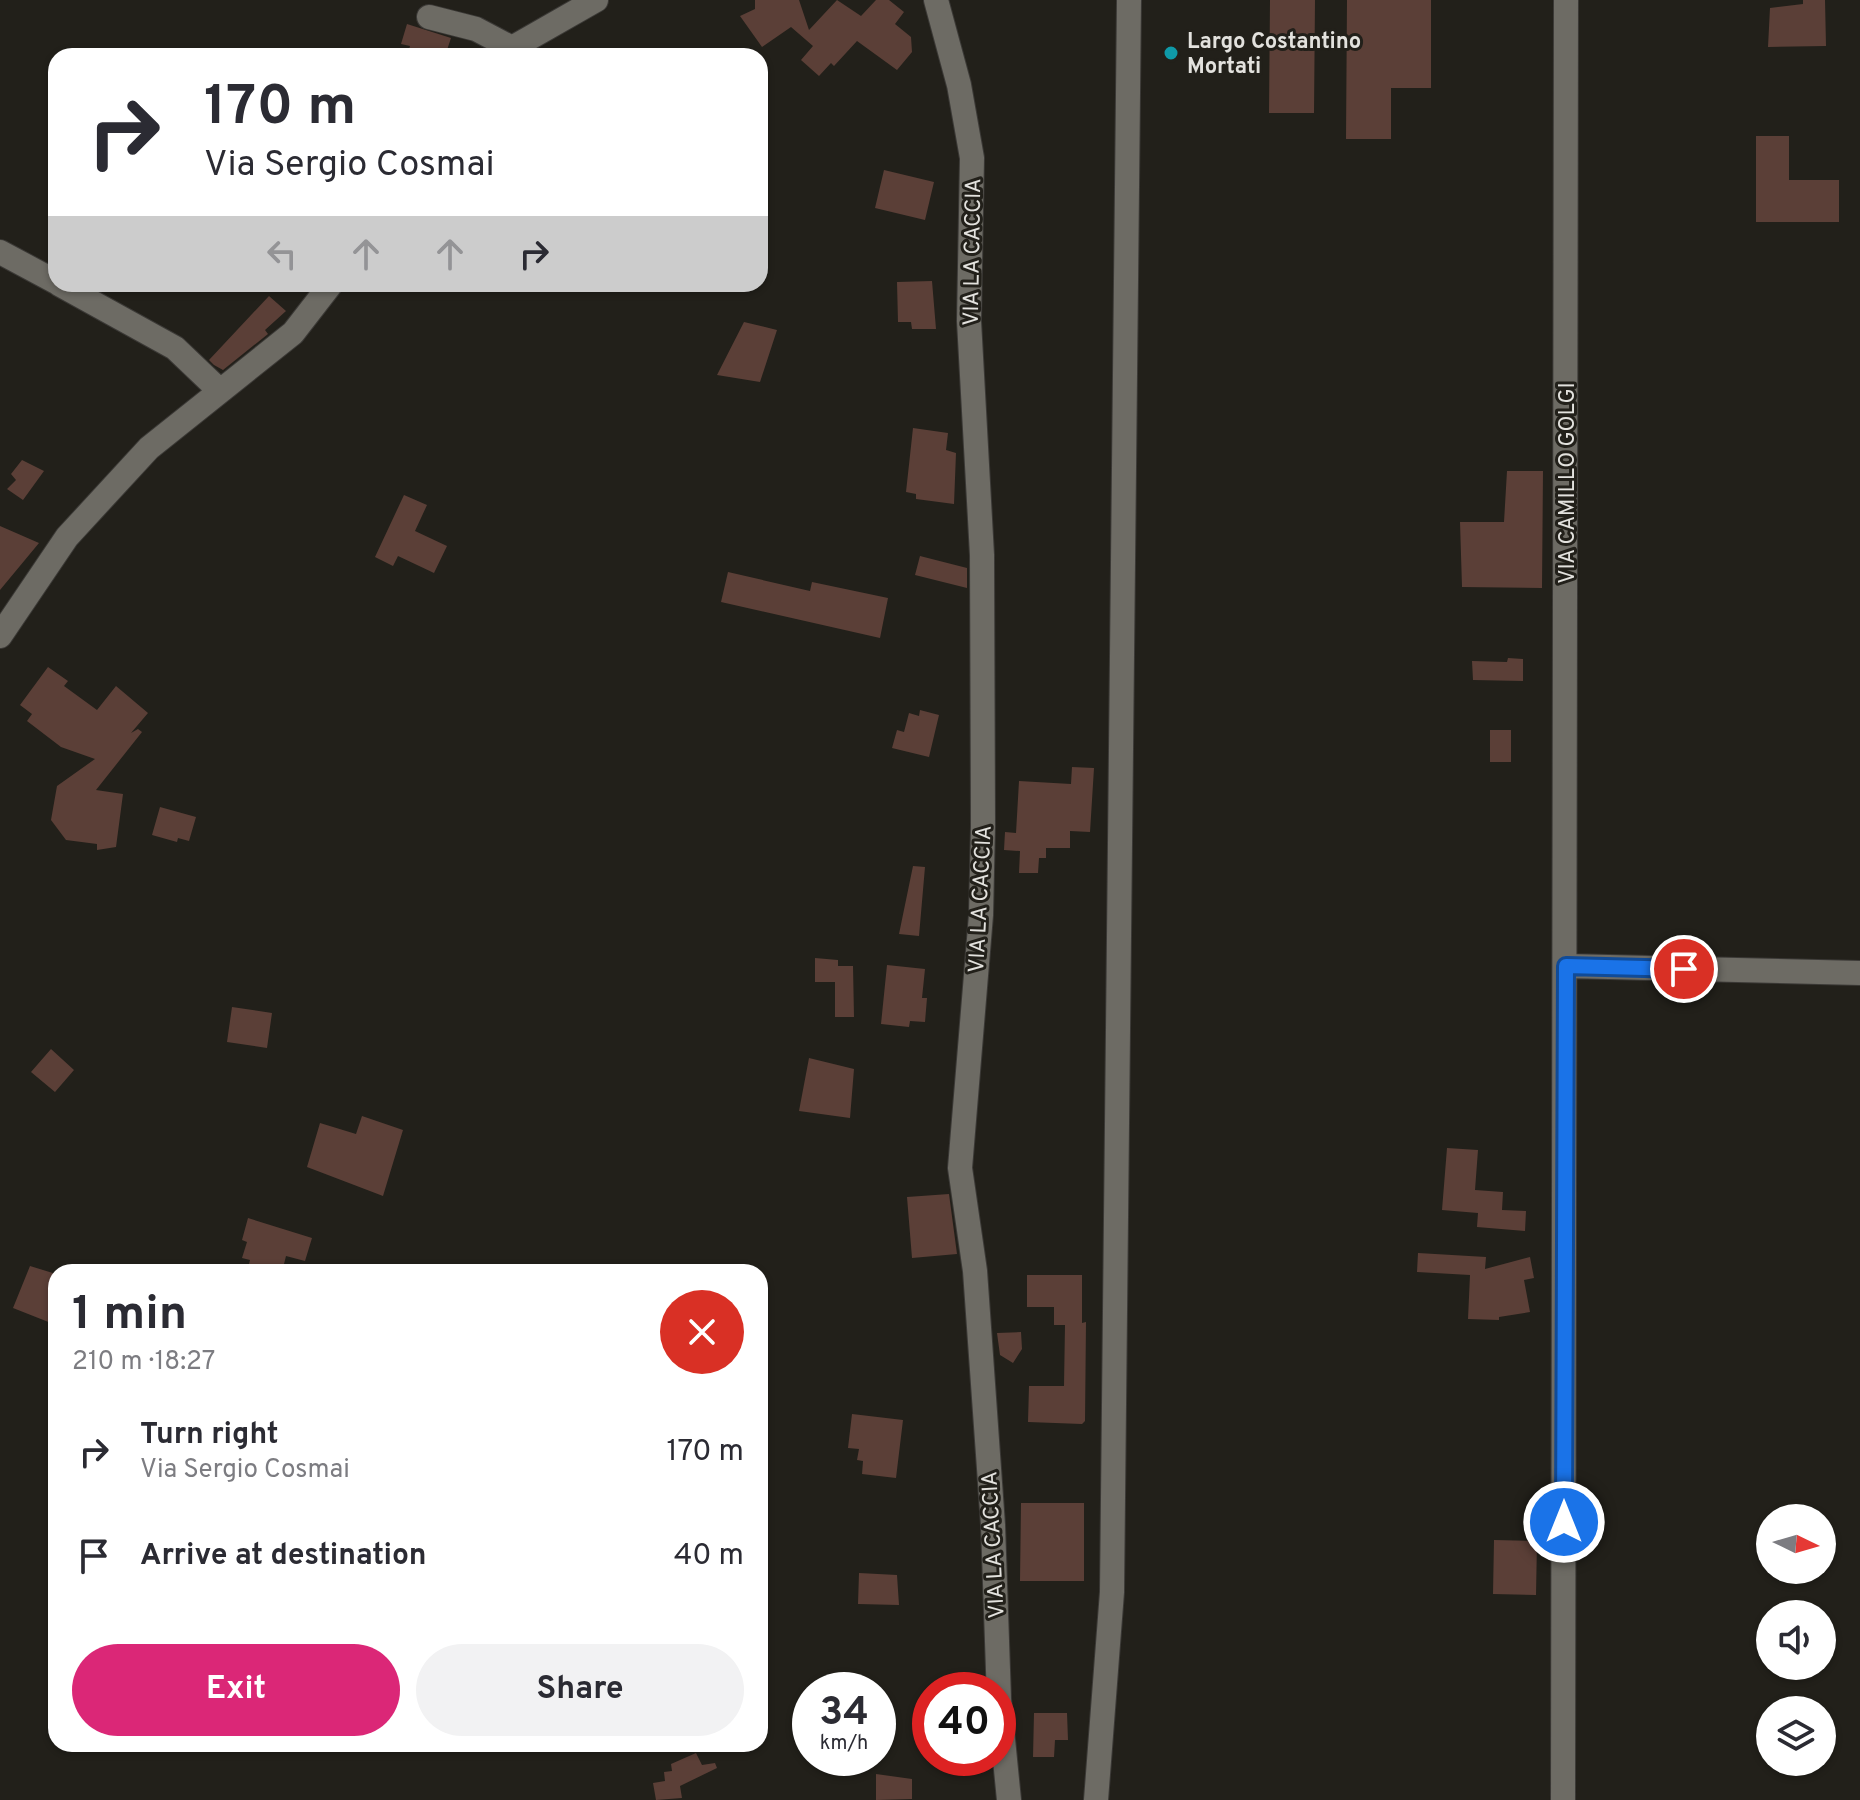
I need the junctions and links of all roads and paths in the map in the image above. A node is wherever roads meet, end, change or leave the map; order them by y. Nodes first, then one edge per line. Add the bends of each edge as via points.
1 (596, 0) edge
2 (936, 0) edge
3 (1129, 0) edge
4 (1566, 0) edge
5 (429, 17) dead end
6 (500, 48) edge
7 (509, 48) edge
8 (0, 252) edge
9 (48, 278) edge
10 (74, 292) edge
11 (325, 292) edge
12 (218, 389) junction
13 (0, 636) edge
14 (1566, 966) junction
15 (1860, 973) edge
16 (1009, 1800) edge
17 (1096, 1800) edge
18 (1563, 1800) edge

1 - 7 street
2 - 16 street, VIA LA CACCIA via 972,158 969,321 982,555 983,826 960,1168 975,1271
3 - 17 street via 1112,1592
4 - 14 street, VIA CAMILLO GOLGI
5 - 6 street via 476,29
8 - 9 street
10 - 12 street via 175,348
11 - 12 street via 293,333
12 - 13 street via 149,448 67,537
14 - 15 street
14 - 18 street, VIA CAMILLO GOLGI

